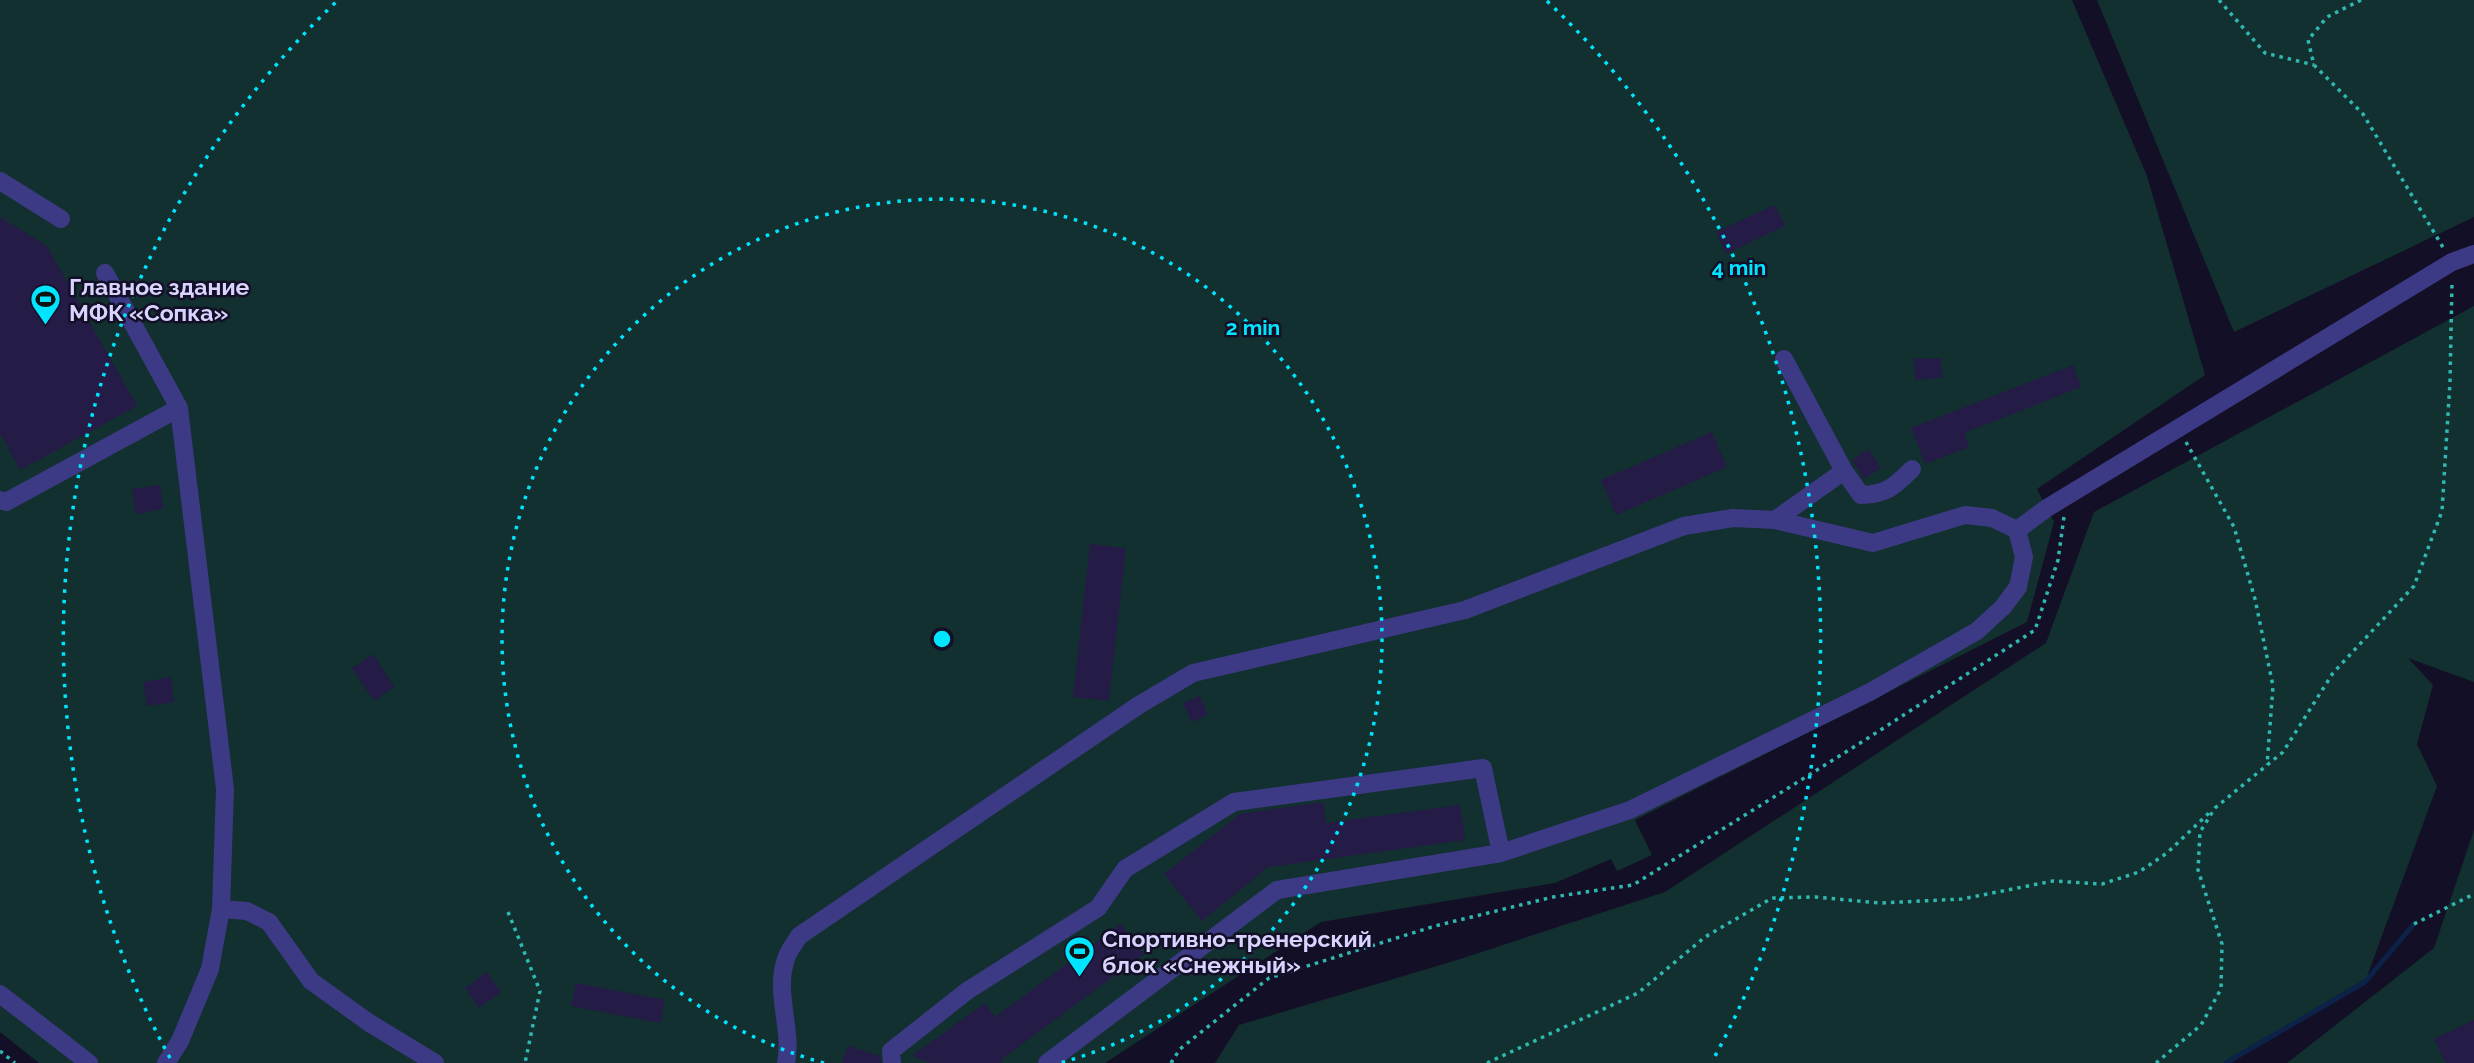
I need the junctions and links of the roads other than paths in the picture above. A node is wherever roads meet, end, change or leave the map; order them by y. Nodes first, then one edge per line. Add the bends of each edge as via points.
1 (0, 181) edge
2 (61, 219) dead end
3 (2474, 254) edge
4 (105, 272) dead end
5 (1783, 359) dead end
6 (179, 408) junction
7 (1912, 469) dead end
8 (1844, 471) junction
9 (0, 500) edge
10 (1775, 520) junction
11 (2017, 530) junction
12 (1501, 853) junction
13 (221, 909) junction
14 (0, 994) edge
15 (89, 1063) edge
16 (166, 1063) edge
17 (435, 1063) edge
18 (786, 1063) edge
19 (892, 1063) edge
20 (1047, 1063) edge

1 - 2 lane
3 - 11 lane via 2452,262 2046,508
4 - 6 lane
5 - 8 lane
6 - 9 lane via 6,502
6 - 13 lane via 225,789
7 - 8 lane via 1881,494 1861,495
8 - 10 lane
10 - 11 lane via 1873,543 1965,515 1992,518
10 - 18 lane via 1733,518 1684,526 1465,610 1193,673 799,936 786,959 782,982
11 - 12 lane via 2024,557 2018,587 1977,631 1870,692 1630,810
12 - 19 lane via 1483,768 1234,802 1125,869 1098,908 967,991 891,1051
12 - 20 lane via 1277,890
13 - 16 lane via 210,969
13 - 17 lane via 247,911 269,922 311,981
14 - 15 lane

